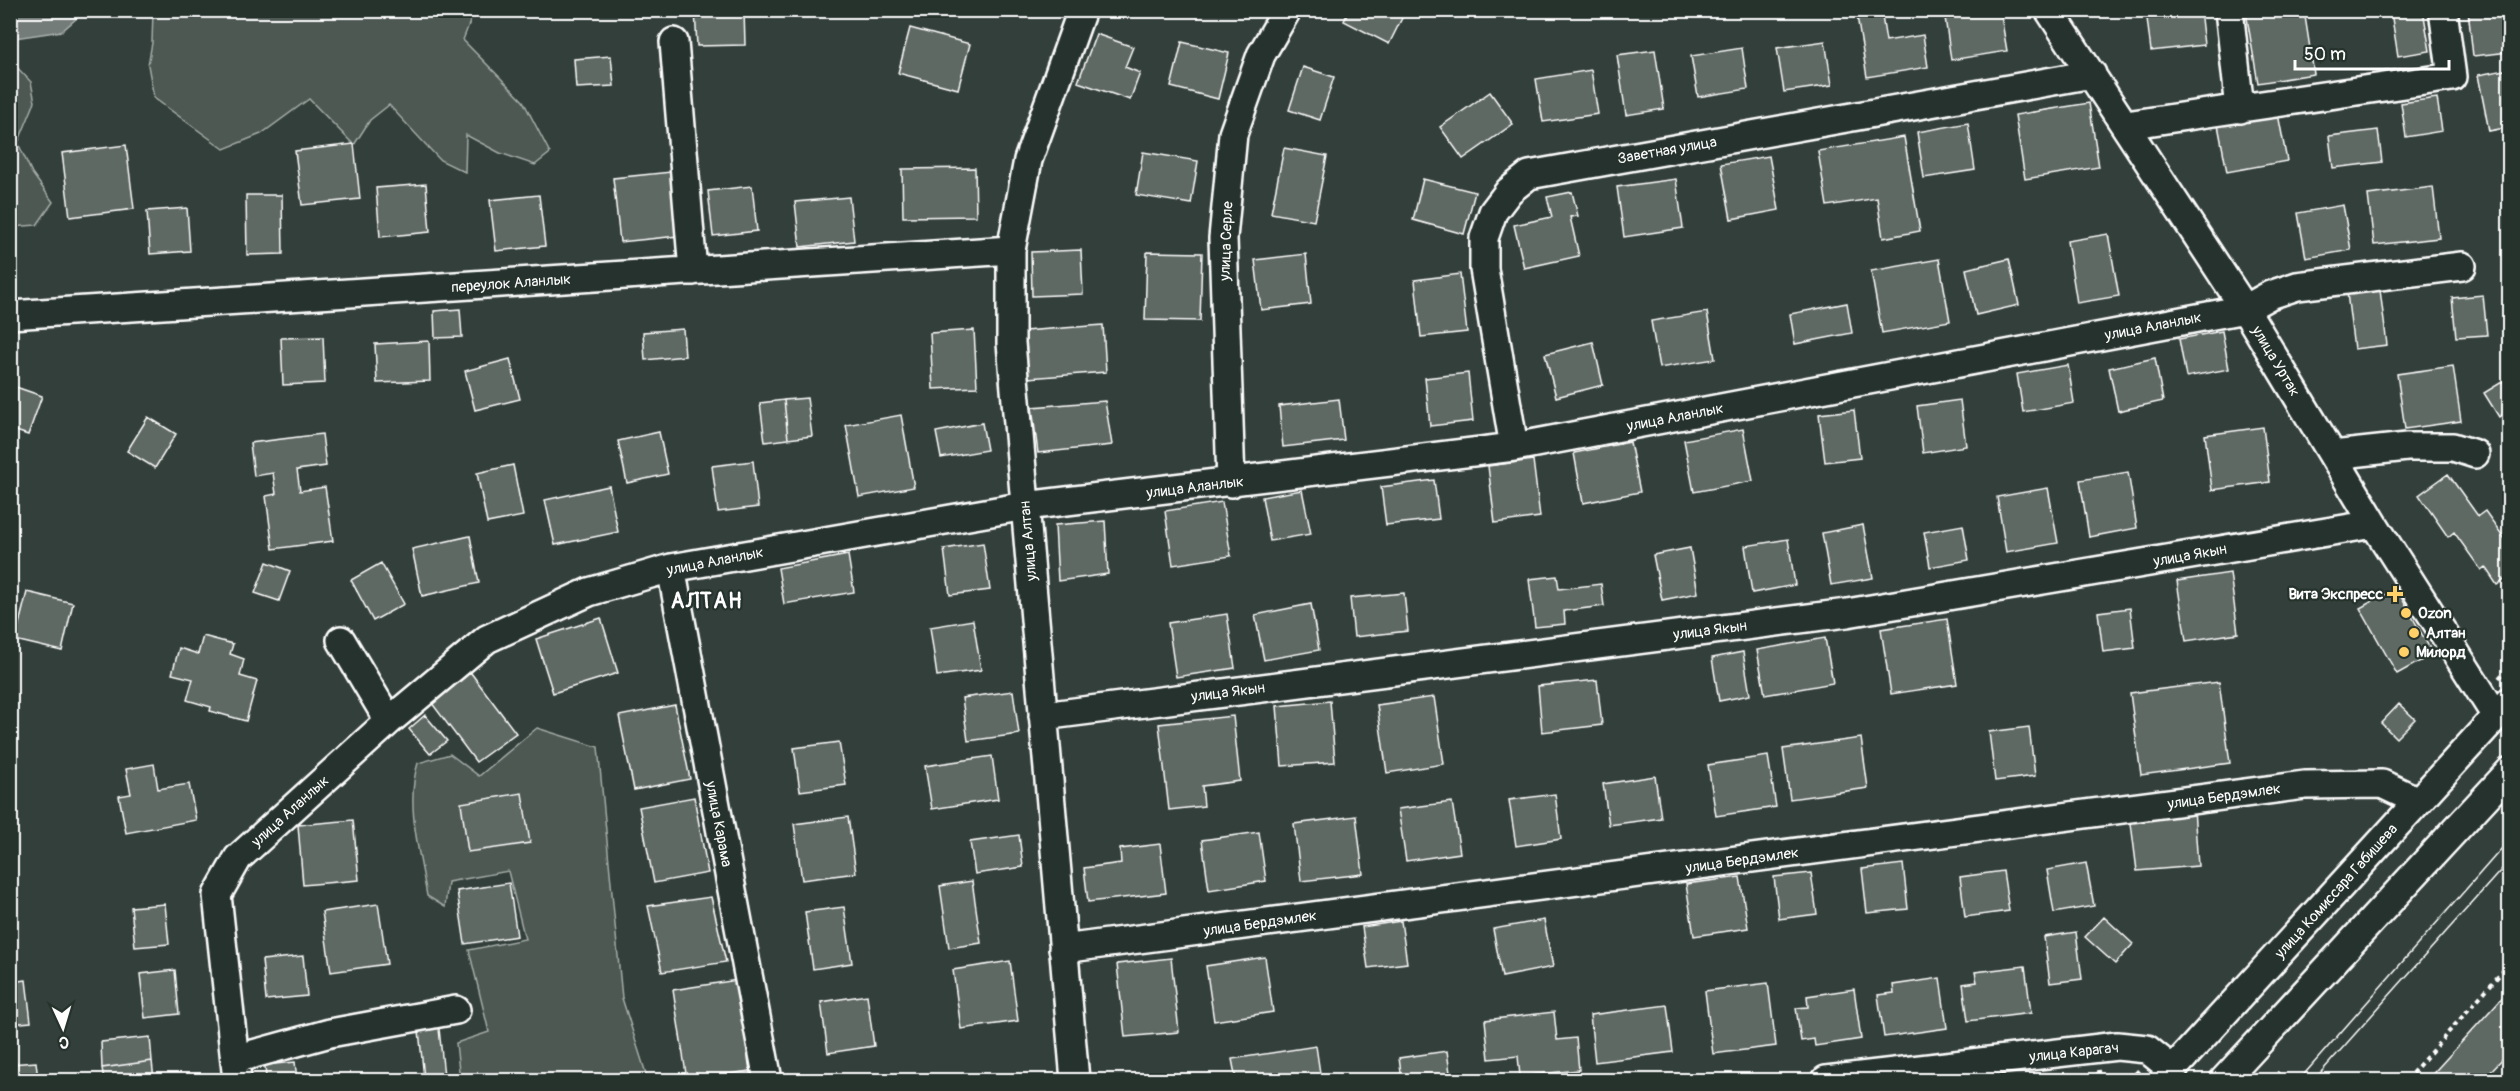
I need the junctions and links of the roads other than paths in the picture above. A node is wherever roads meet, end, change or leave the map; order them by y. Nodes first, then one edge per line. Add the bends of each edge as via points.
1 (1082, 10) edge
2 (1287, 10) edge
3 (2049, 10) edge
4 (2229, 10) edge
5 (2443, 10) edge
6 (674, 42) dead end
7 (2092, 74) junction
8 (2241, 109) junction
9 (2126, 125) junction
10 (1011, 250) junction
11 (2462, 266) dead end
12 (693, 271) junction
13 (2245, 309) junction
14 (10, 315) edge
15 (1514, 447) junction
16 (2475, 454) dead end
17 (2333, 455) junction
18 (1231, 483) junction
19 (1025, 506) junction
20 (2374, 524) junction
21 (671, 568) junction
22 (341, 640) dead end
23 (2503, 708) edge
24 (1043, 716) junction
25 (389, 721) junction
26 (2510, 771) edge
27 (2418, 801) junction
28 (1063, 949) junction
29 (456, 1010) dead end
30 (236, 1070) edge
31 (2168, 1075) edge
32 (768, 1080) edge
33 (1075, 1080) edge
34 (1826, 1080) edge
35 (2223, 1080) edge

1 - 10 street, улица Алтан via 1028,160
2 - 18 street, улица Серле via 1261,55 1233,134 1223,238
3 - 7 street, улица Уртак
4 - 8 street
5 - 8 street via 2452,77
6 - 12 street
7 - 9 street, улица Уртак
7 - 15 street, Заветная улица via 1529,175 1509,191 1493,212 1484,238 1484,269
8 - 9 street
9 - 13 street, улица Уртак
10 - 12 street, переулок Аланлык
10 - 19 street, улица Алтан via 1011,343
11 - 13 street, улица Аланлык via 2297,286
12 - 14 street, переулок Аланлык
13 - 15 street, улица Аланлык
13 - 17 street, улица Уртак
15 - 18 street, улица Аланлык
16 - 17 street via 2453,447 2407,447
17 - 20 street, улица Уртак
18 - 19 street, улица Аланлык
19 - 21 street, улица Аланлык
19 - 24 street, улица Алтан
20 - 23 street, улица Уртак
20 - 24 street, улица Якын via 1847,613
21 - 25 street, улица Аланлык via 589,592 487,639
21 - 32 street, улица Карама
22 - 25 street
23 - 27 street, улица Комиссара Габишева
24 - 28 street, улица Алтан
25 - 30 street, улица Аланлык via 238,858 217,895
26 - 35 street
27 - 28 street, улица Бердэмлек via 2382,784 2305,785
27 - 31 street, улица Комиссара Габишева
28 - 33 street, улица Алтан
29 - 30 street via 330,1033
31 - 34 street, улица Карагач via 2147,1049 2117,1046

